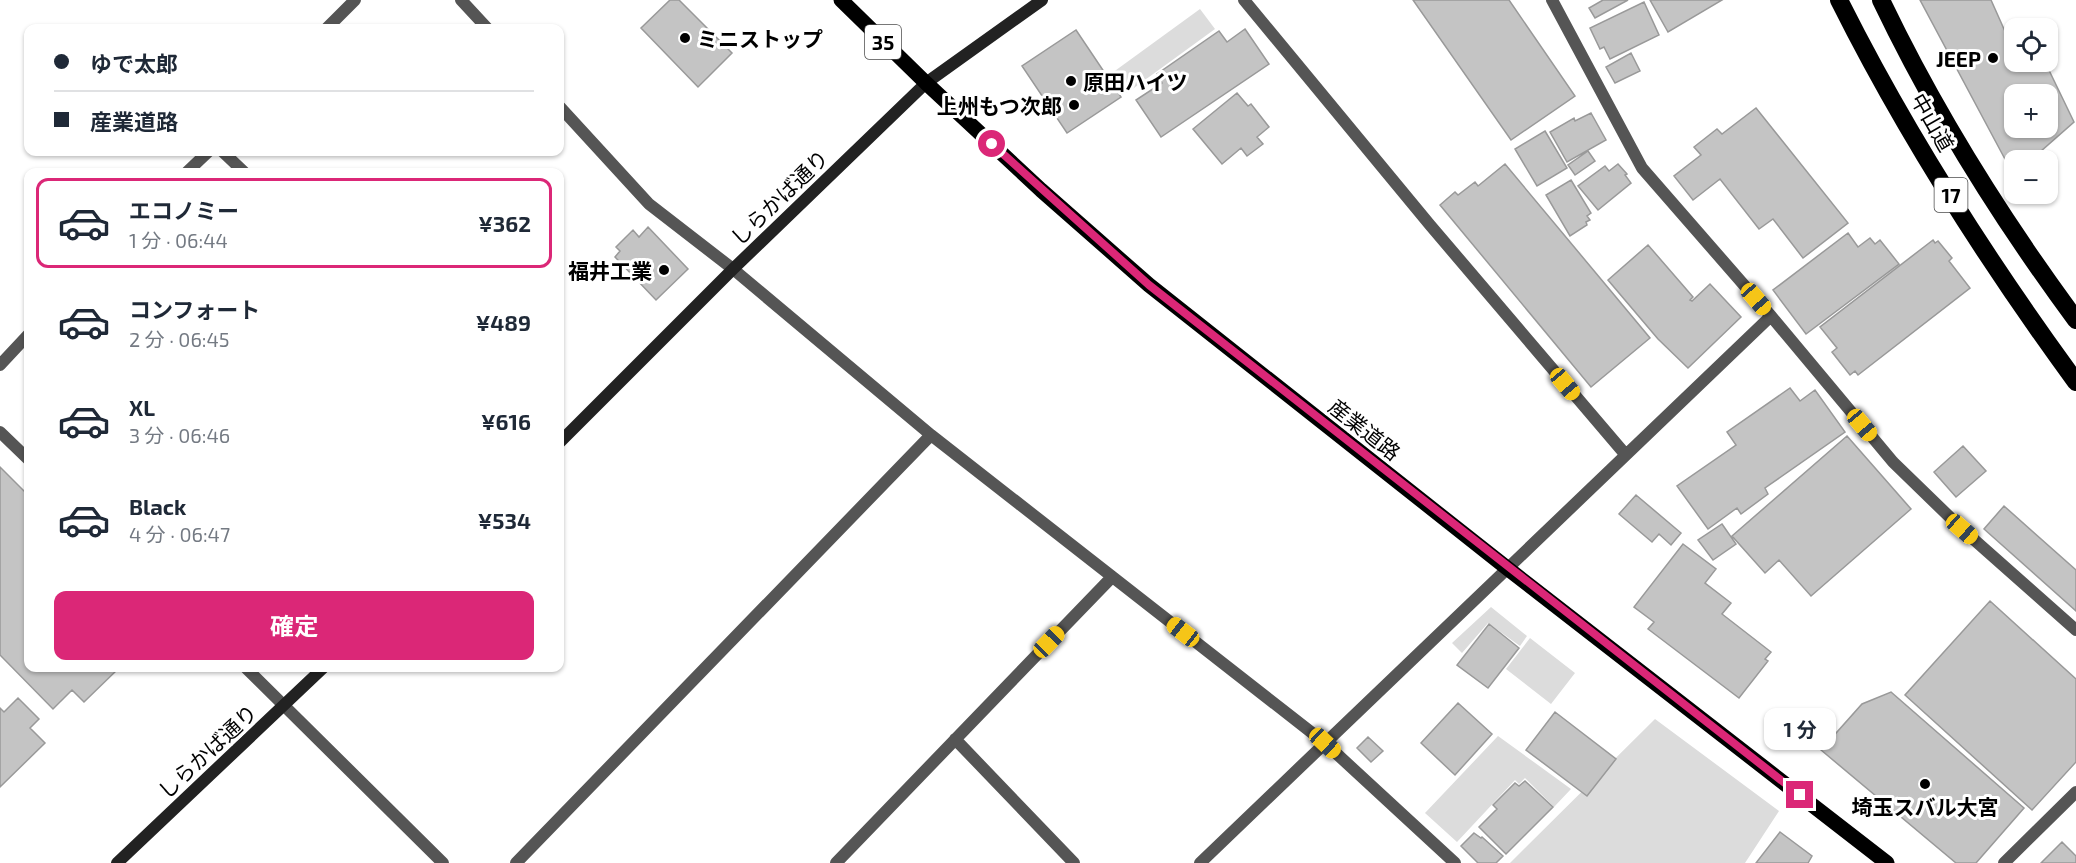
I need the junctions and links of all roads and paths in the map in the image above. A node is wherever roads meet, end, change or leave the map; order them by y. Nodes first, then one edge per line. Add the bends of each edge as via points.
1 (355, 0) edge
2 (461, 0) edge
3 (841, 0) edge
4 (1042, 0) edge
5 (1244, 0) edge
6 (1552, 0) edge
7 (1839, 0) edge
8 (1881, 0) edge
9 (331, 24) edge
10 (484, 24) edge
11 (926, 83) junction
12 (564, 110) edge
13 (204, 156) edge
14 (227, 156) edge
15 (191, 168) edge
16 (240, 168) edge
17 (733, 269) junction
18 (1771, 316) junction
19 (2076, 320) edge
20 (24, 339) edge
21 (0, 365) edge
22 (2076, 382) edge
23 (0, 432) edge
24 (931, 435) junction
25 (564, 438) edge
26 (1625, 454) junction
27 (24, 455) edge
28 (1507, 568) junction
29 (1112, 577) junction
30 (2076, 630) edge
31 (250, 672) edge
32 (319, 672) edge
33 (285, 704) junction
34 (955, 739) junction
35 (1325, 743) junction
36 (2076, 792) edge
37 (117, 863) edge
38 (443, 863) edge
39 (516, 863) edge
40 (836, 863) edge
41 (1074, 863) edge
42 (1200, 863) edge
43 (1455, 863) edge
44 (1887, 863) edge
45 (2004, 863) edge

1 - 9 street
2 - 10 street
3 - 11 main road, 産業道路 / 35
4 - 11 street, しらかば通り
5 - 26 street
6 - 18 street via 1641,168
7 - 22 highway, 中山道 / 17 via 1918,143 2019,304
8 - 19 highway, 中山道 / 17 via 1952,132
11 - 17 street, しらかば通り
11 - 28 main road, 産業道路 / 35 via 1149,285
12 - 17 street via 649,204
13 - 15 street
14 - 16 street
17 - 24 street
17 - 25 street, しらかば通り
18 - 26 street
18 - 30 street via 1893,462
20 - 21 street
23 - 27 street
24 - 29 street
24 - 39 street
26 - 28 street
28 - 35 street
28 - 44 main road, 産業道路 / 35
29 - 34 street
29 - 35 street
31 - 33 street
32 - 33 street, しらかば通り
33 - 37 street, しらかば通り
33 - 38 street
34 - 40 street
34 - 41 street
35 - 42 street
35 - 43 street
36 - 45 street

